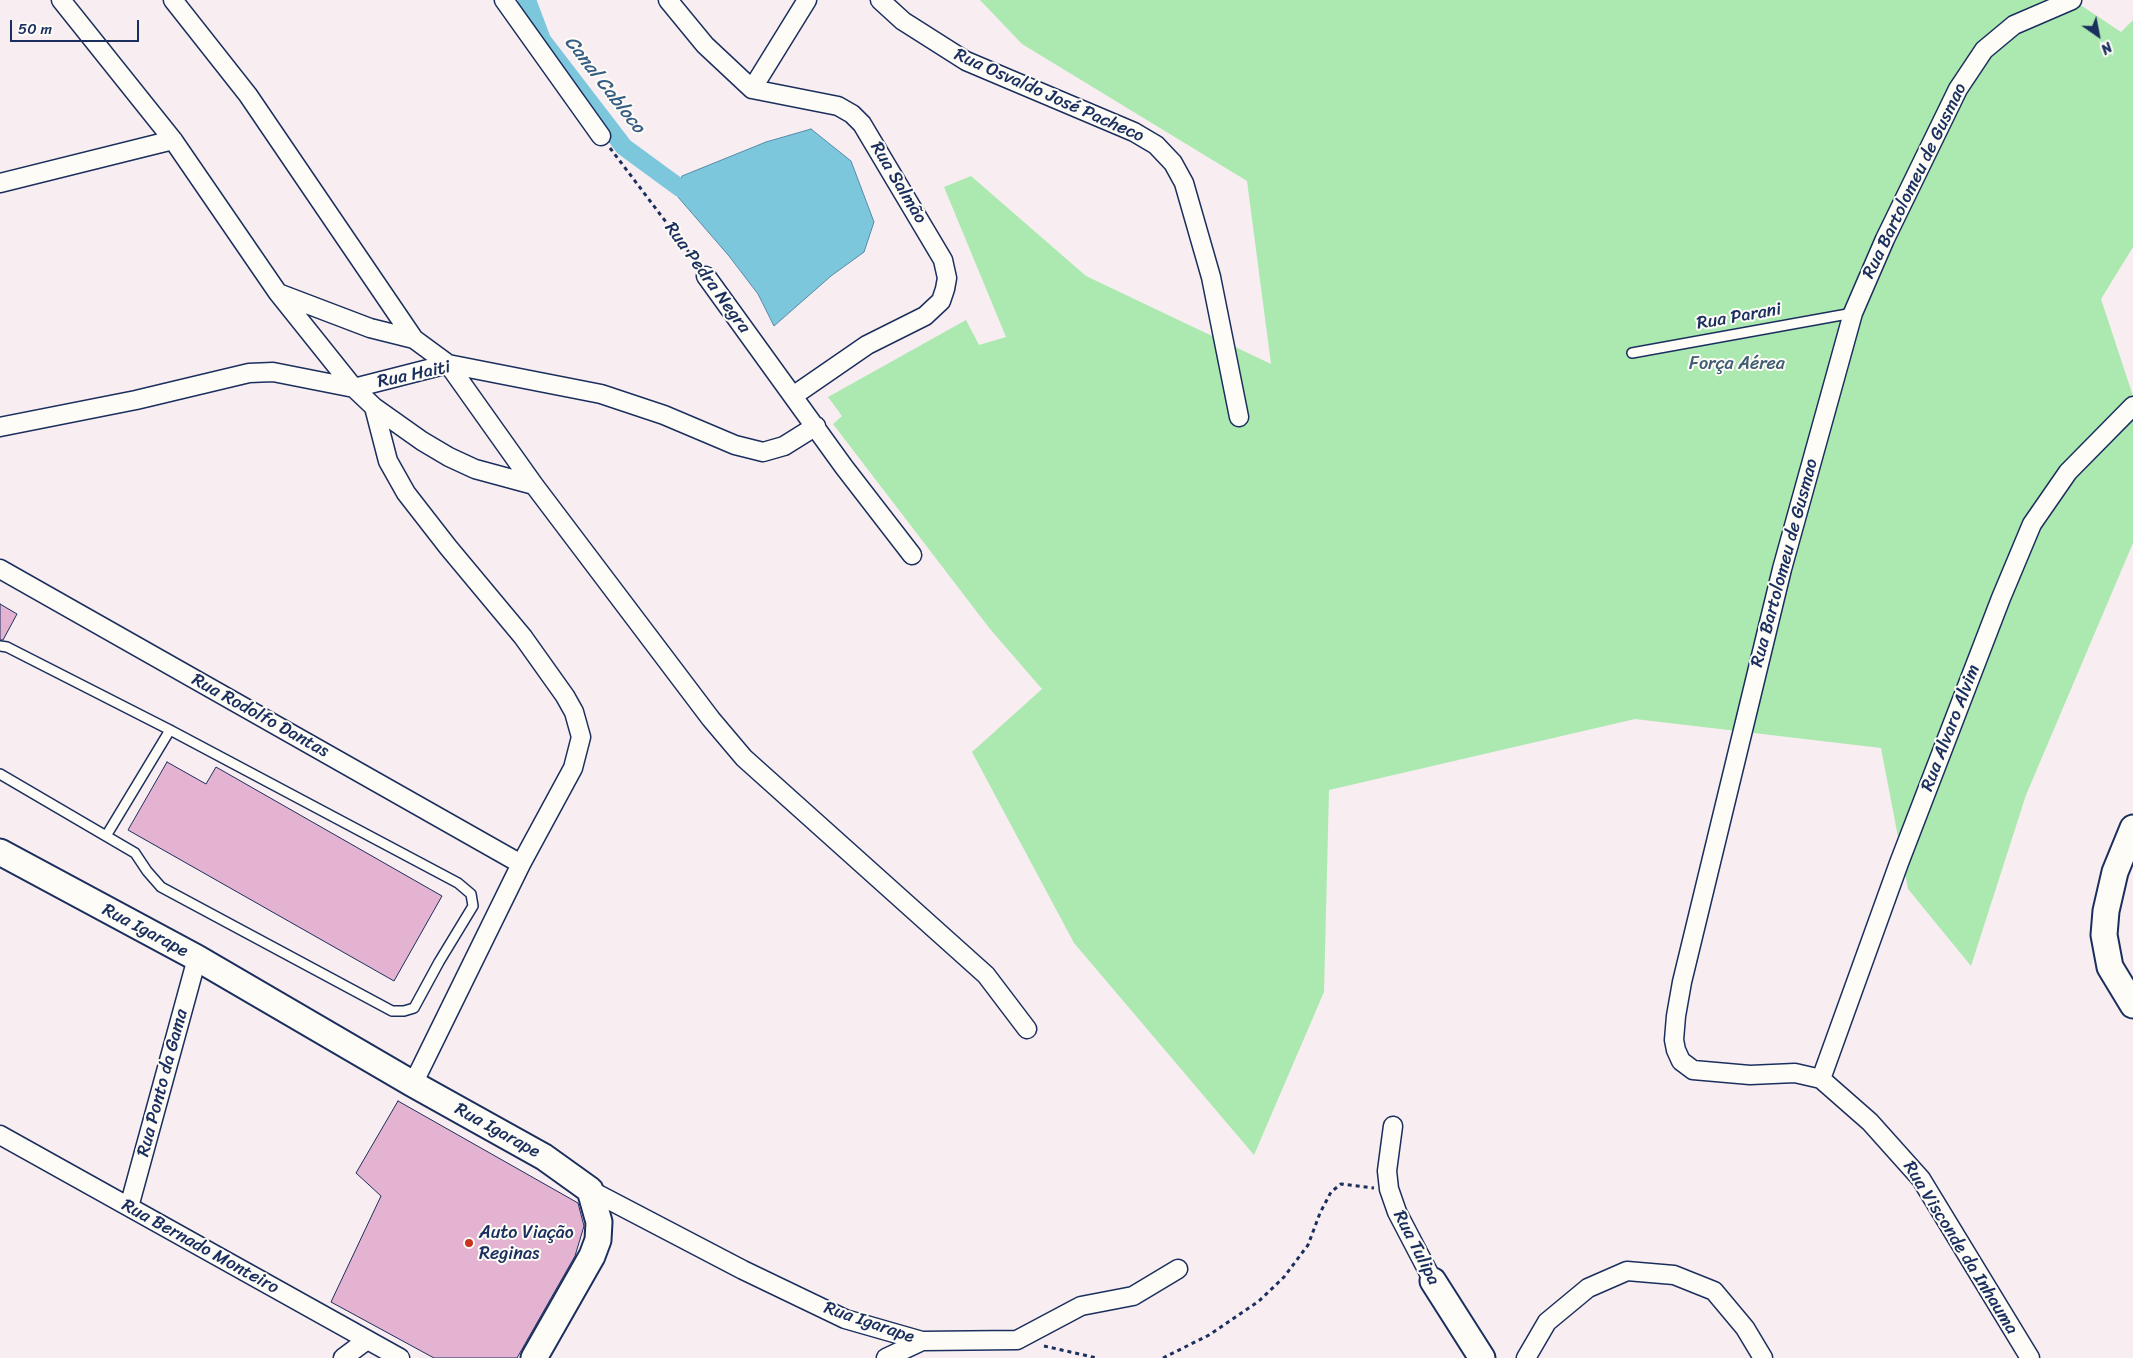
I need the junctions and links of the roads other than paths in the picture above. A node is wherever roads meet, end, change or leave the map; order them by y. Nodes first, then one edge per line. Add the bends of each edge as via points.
1 (61, 0) edge
2 (174, 0) edge
3 (504, 0) edge
4 (668, 0) edge
5 (807, 0) edge
6 (880, 0) edge
7 (2072, 0) edge
8 (752, 89) junction
9 (601, 136) road end
10 (173, 140) junction
11 (0, 183) edge
12 (706, 276) road end
13 (278, 293) junction
14 (1853, 313) junction
15 (414, 339) junction
16 (1632, 353) dead end
17 (448, 364) junction
18 (354, 388) junction
19 (792, 396) junction
20 (2133, 406) edge
21 (374, 407) junction
22 (1239, 417) dead end
23 (0, 426) edge
24 (816, 426) junction
25 (534, 485) junction
26 (912, 555) dead end
27 (0, 569) edge
28 (0, 646) edge
29 (170, 730) junction
30 (0, 774) edge
31 (2133, 828) edge
32 (106, 836) junction
33 (0, 852) edge
34 (521, 864) junction
35 (197, 958) junction
36 (2133, 1004) edge
37 (1026, 1029) dead end
38 (1821, 1079) junction
39 (413, 1084) junction
40 (1394, 1126) dead end
41 (0, 1134) edge
42 (590, 1190) junction
43 (129, 1207) junction
44 (1178, 1269) dead end
45 (1433, 1281) joint
46 (367, 1340) junction
47 (922, 1341) junction
48 (343, 1358) edge
49 (400, 1358) edge
50 (534, 1358) edge
51 (886, 1358) edge
52 (1482, 1358) edge
53 (1526, 1358) edge
54 (1763, 1358) edge
55 (2030, 1358) edge

1 - 10 street
2 - 15 street via 248,95
3 - 9 street
4 - 8 street via 705,44
5 - 8 street
6 - 22 street, Rua Osvaldo José Pacheco via 902,21 966,61 1134,132 1156,145 1173,162 1184,183 1211,277
7 - 14 street, Rua Bartolomeu de Gusmao via 2014,25 1984,50 1958,90 1885,239
8 - 19 street, Rua Salmão via 838,106 852,114 862,124 936,246 947,278 941,301 925,316 867,345
10 - 11 street
10 - 13 street
12 - 19 street, Rua Pedra Negra
13 - 15 street via 370,328
13 - 18 street
14 - 16 lane, Rua Parani
14 - 38 street, Rua Bartolomeu de Gusmao via 1777,588 1682,982 1674,1040 1681,1061 1693,1070 1750,1075 1795,1073
15 - 17 street
17 - 18 street, Rua Haiti
17 - 24 street, Rua Haiti via 601,394 664,415 735,445 763,452 784,446
17 - 25 street
18 - 21 street
18 - 23 street, Rua Haiti via 273,372 249,372 136,400
19 - 24 street, Rua Pedra Negra
20 - 38 street, Rua Alvaro Alvim via 2068,472 2032,524 1902,854
21 - 25 street via 449,457 475,469
21 - 34 street via 388,461 406,493 522,637 574,712 581,737 573,768
24 - 26 street, Rua Pedra Negra
25 - 37 street via 744,758 986,975
27 - 34 street, Rua Rodolfo Dantas
28 - 29 lane
29 - 32 lane
29 - 32 lane via 458,883 471,894 473,906 438,962 426,989 414,1008 392,1011 161,886 135,853
30 - 32 lane
31 - 36 main road via 2115,872 2104,935 2110,968
33 - 35 main road, Rua Igarape
34 - 39 street
35 - 39 main road, Rua Igarape
35 - 43 street, Rua Ponto da Gama
38 - 55 street, Rua Visconde da Inhauma via 1870,1122 1921,1180
39 - 42 main road, Rua Igarape via 544,1157
40 - 45 street, Rua Tulipa via 1387,1171 1389,1189 1397,1212
41 - 43 street, Rua Bernado Monteiro
42 - 47 street, Rua Igarape via 845,1319
42 - 50 main road via 599,1222 598,1240
43 - 46 street, Rua Bernado Monteiro
44 - 47 street, Rua Igarape via 1133,1296 1081,1306 1017,1340
45 - 52 main road, Rua Tulipa
46 - 48 street
46 - 49 street, Rua Bernado Monteiro
47 - 51 street
53 - 54 street via 1547,1322 1588,1288 1627,1271 1674,1275 1714,1291 1745,1328

